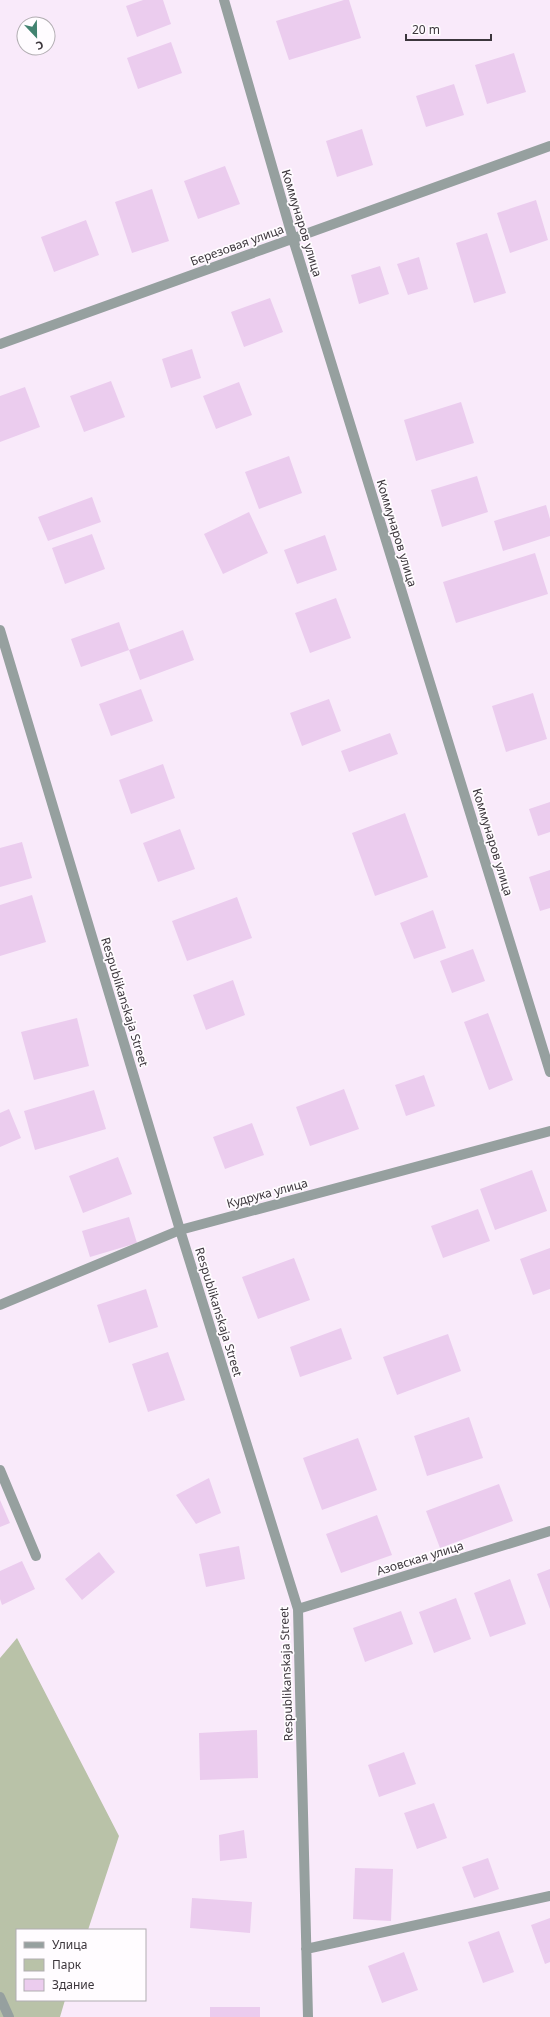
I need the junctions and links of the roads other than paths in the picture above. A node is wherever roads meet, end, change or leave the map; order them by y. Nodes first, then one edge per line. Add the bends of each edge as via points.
1 (224, 0) edge
2 (550, 146) edge
3 (293, 238) junction
4 (0, 344) edge
5 (0, 630) edge
6 (550, 1072) edge
7 (550, 1131) edge
8 (180, 1230) junction
9 (0, 1305) edge
10 (0, 1470) edge
11 (550, 1531) edge
12 (36, 1556) dead end
13 (298, 1609) junction
14 (550, 1896) edge
15 (306, 1948) junction
16 (0, 1997) edge
17 (9, 2017) edge
18 (308, 2017) edge

1 - 3 street, Коммунаров улица
2 - 3 street, Березовая улица
3 - 4 street, Березовая улица
3 - 6 street, Коммунаров улица
5 - 8 street, Respublikanskaja Street
7 - 8 street, Кудрука улица
8 - 9 street, Кудрука улица
8 - 13 street, Respublikanskaja Street
10 - 12 street
11 - 13 street, Азовская улица
13 - 15 street, Respublikanskaja Street
14 - 15 street
15 - 18 street, Respublikanskaja Street
16 - 17 street

